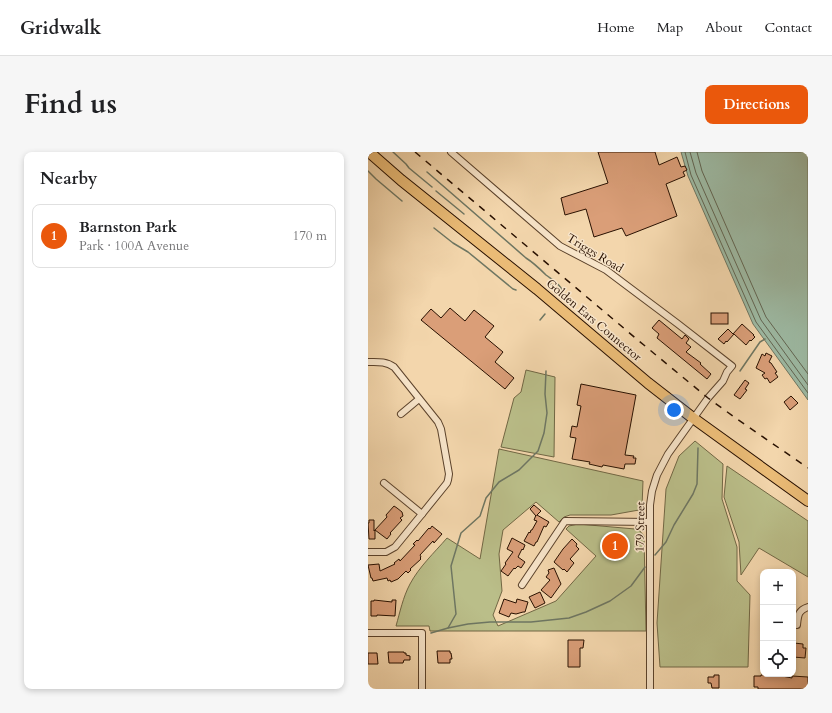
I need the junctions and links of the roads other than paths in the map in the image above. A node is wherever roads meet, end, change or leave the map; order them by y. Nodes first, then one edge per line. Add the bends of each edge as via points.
1 (369, 152) edge
2 (451, 152) edge
3 (368, 362) edge
4 (732, 366) joint
5 (419, 399) junction
6 (401, 414) dead end
7 (694, 418) junction
8 (384, 483) dead end
9 (808, 501) edge
10 (422, 514) junction
11 (650, 522) junction
12 (368, 552) edge
13 (522, 585) dead end
14 (808, 607) edge
15 (797, 625) dead end
16 (368, 633) edge
17 (422, 689) edge
18 (650, 689) edge

1 - 7 main road, Golden Ears Connector via 648,383
2 - 4 street, Triggs Road via 560,246 606,270
3 - 5 street via 391,365
4 - 7 street, 179 Street via 723,382
5 - 6 street
5 - 10 street via 440,427 449,474 448,480
7 - 9 main road, Golden Ears Connector
7 - 11 street, 179 Street via 668,454 657,475 652,491
8 - 10 street
10 - 12 street via 395,547 386,552
11 - 13 street via 565,520
11 - 18 street, 179 Street
14 - 15 street via 799,612
16 - 17 street via 422,633

